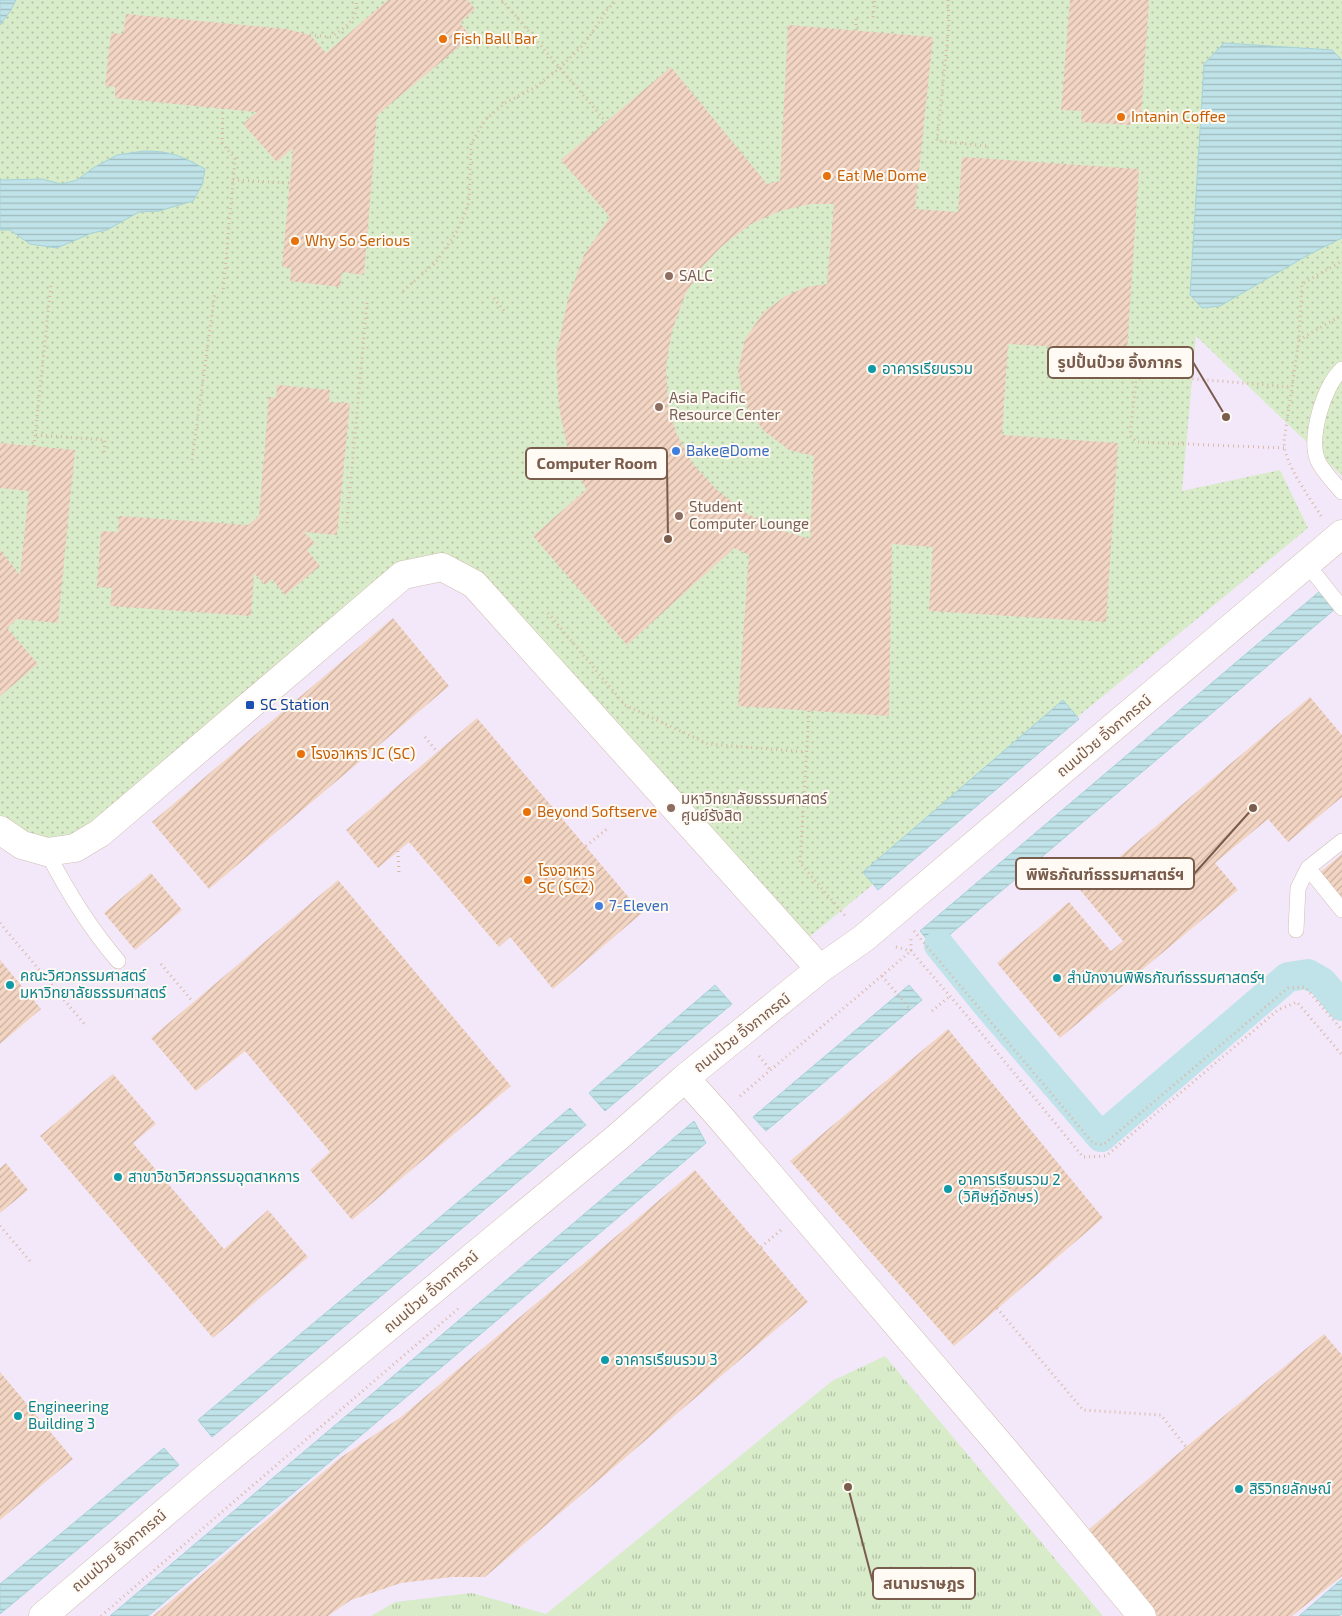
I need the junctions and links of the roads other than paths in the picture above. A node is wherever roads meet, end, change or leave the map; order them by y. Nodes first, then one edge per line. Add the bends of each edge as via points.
1 (1342, 368) edge
2 (1342, 492) edge
3 (1342, 534) edge
4 (1306, 563) junction
5 (1342, 608) edge
6 (0, 830) edge
7 (1342, 841) edge
8 (47, 852) junction
9 (1308, 868) junction
10 (1342, 910) edge
11 (1296, 930) dead end
12 (118, 961) dead end
13 (820, 969) junction
14 (685, 1078) junction
15 (42, 1616) edge
16 (1142, 1616) edge

1 - 2 lane via 1324,399 1314,432 1318,461
3 - 4 street, ถนนป๋วย อิ้งภากรณ์
4 - 5 lane
4 - 13 street, ถนนป๋วย อิ้งภากรณ์ via 864,938
6 - 8 street via 22,844
7 - 9 lane
8 - 12 lane via 65,888
8 - 13 street via 75,848 100,833 403,575 442,567 474,584
9 - 10 lane
9 - 11 lane via 1298,888
13 - 14 street, ถนนป๋วย อิ้งภากรณ์
14 - 15 street, ถนนป๋วย อิ้งภากรณ์
14 - 16 street via 1007,1453

